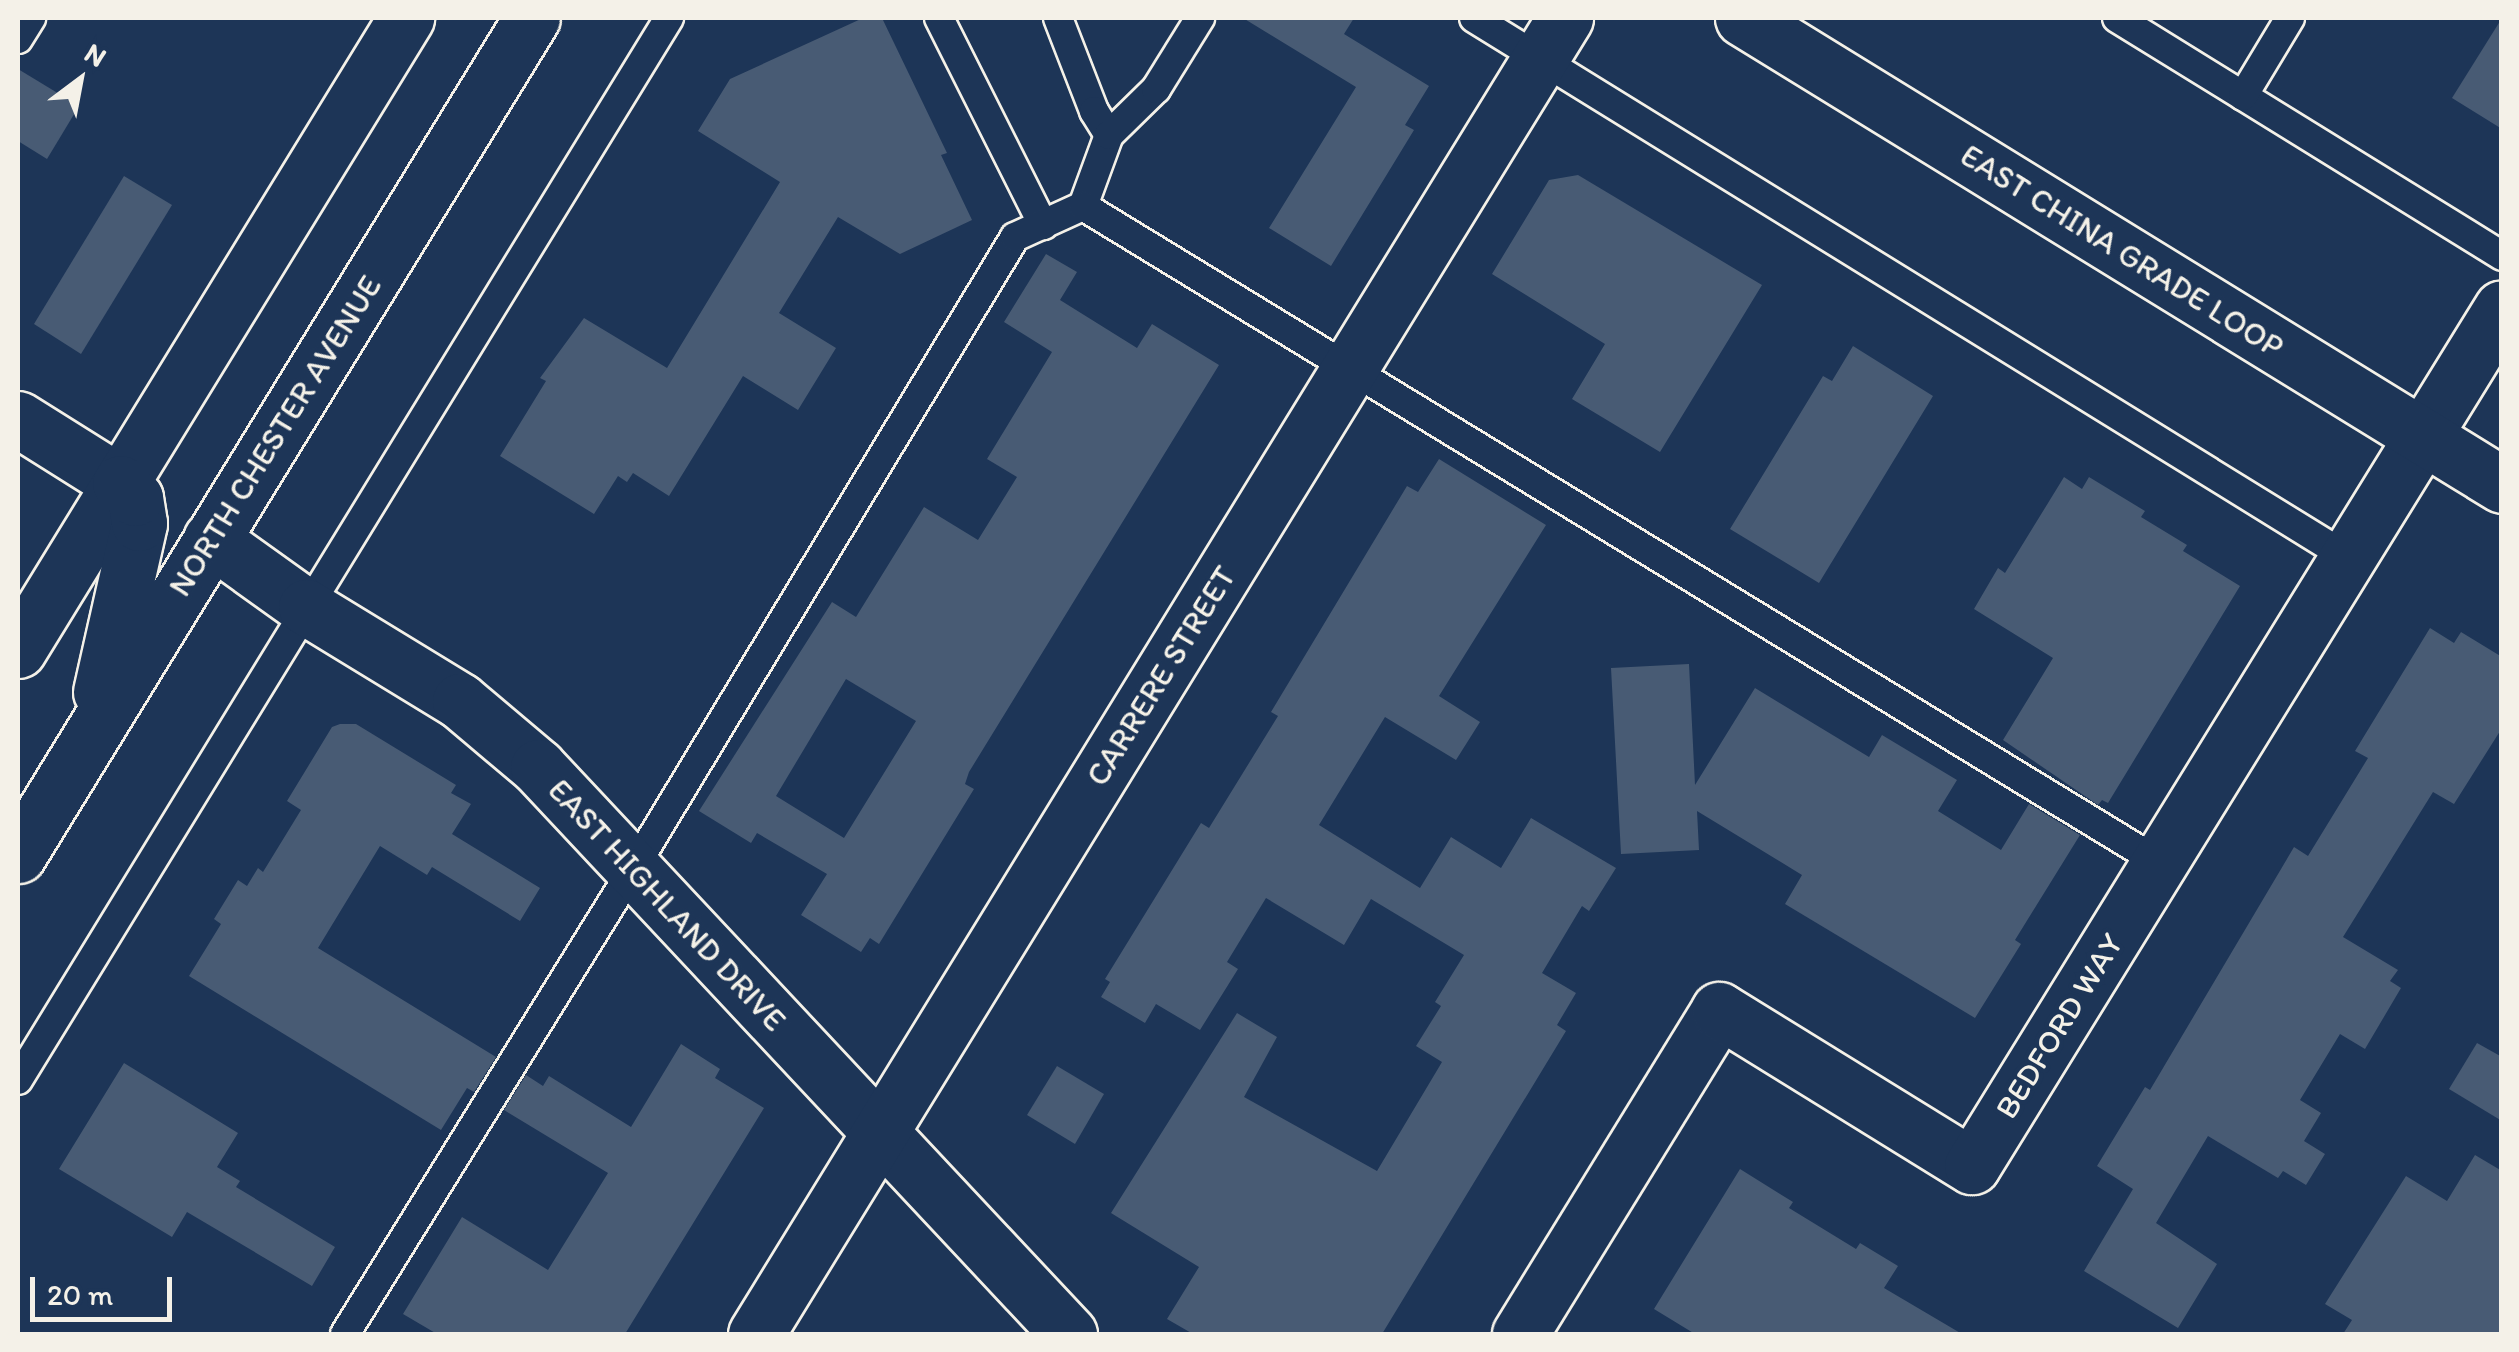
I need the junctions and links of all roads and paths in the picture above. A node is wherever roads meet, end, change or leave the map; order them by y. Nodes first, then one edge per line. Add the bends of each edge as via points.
1 (31, 18) edge
2 (406, 18) edge
3 (532, 18) edge
4 (669, 18) edge
5 (939, 18) edge
6 (1058, 18) edge
7 (1200, 18) edge
8 (1474, 18) edge
9 (1743, 18) edge
10 (2117, 18) edge
11 (2290, 18) edge
12 (1553, 37) edge
13 (18, 39) edge
14 (2243, 96) junction
15 (1109, 135) junction
16 (1084, 206) junction
17 (1042, 226) junction
18 (2502, 256) edge
19 (2502, 308) edge
20 (1351, 366) junction
21 (18, 419) edge
22 (2422, 436) junction
23 (120, 483) junction
24 (2502, 486) edge
25 (212, 540) junction
26 (2347, 558) junction
27 (306, 607) junction
28 (18, 650) edge
29 (92, 734) junction
30 (18, 855) edge
31 (2160, 863) junction
32 (633, 869) junction
33 (18, 1080) edge
34 (880, 1133) junction
35 (345, 1334) edge
36 (756, 1334) edge
37 (1069, 1334) edge
38 (1520, 1334) edge

1 - 13 lane
2 - 23 street
3 - 25 street, NORTH CHESTER AVENUE
4 - 27 lane
5 - 17 lane
6 - 15 lane
7 - 15 lane via 1156,89
8 - 12 lane
9 - 22 street, EAST CHINA GRADE LOOP
10 - 14 lane
11 - 14 lane
12 - 20 street, CARRERE STREET
12 - 26 lane
14 - 18 lane
15 - 16 lane
16 - 17 lane
16 - 20 lane
17 - 32 lane via 1015,237
19 - 22 street, BEDFORD WAY
20 - 31 lane
20 - 34 street, CARRERE STREET
21 - 23 street
22 - 24 street, EAST CHINA GRADE LOOP
22 - 26 street, BEDFORD WAY
23 - 28 street
23 - 29 street via 136,498 139,523
25 - 27 street, EAST HIGHLAND DRIVE
25 - 29 street, NORTH CHESTER AVENUE
26 - 31 street, BEDFORD WAY
27 - 32 street, EAST HIGHLAND DRIVE via 460,702 538,767
27 - 33 lane
29 - 30 street, NORTH CHESTER AVENUE
31 - 38 street, BEDFORD WAY via 1972,1166 1720,1010
32 - 34 street, EAST HIGHLAND DRIVE
32 - 35 lane
34 - 36 street, CARRERE STREET
34 - 37 street, EAST HIGHLAND DRIVE

